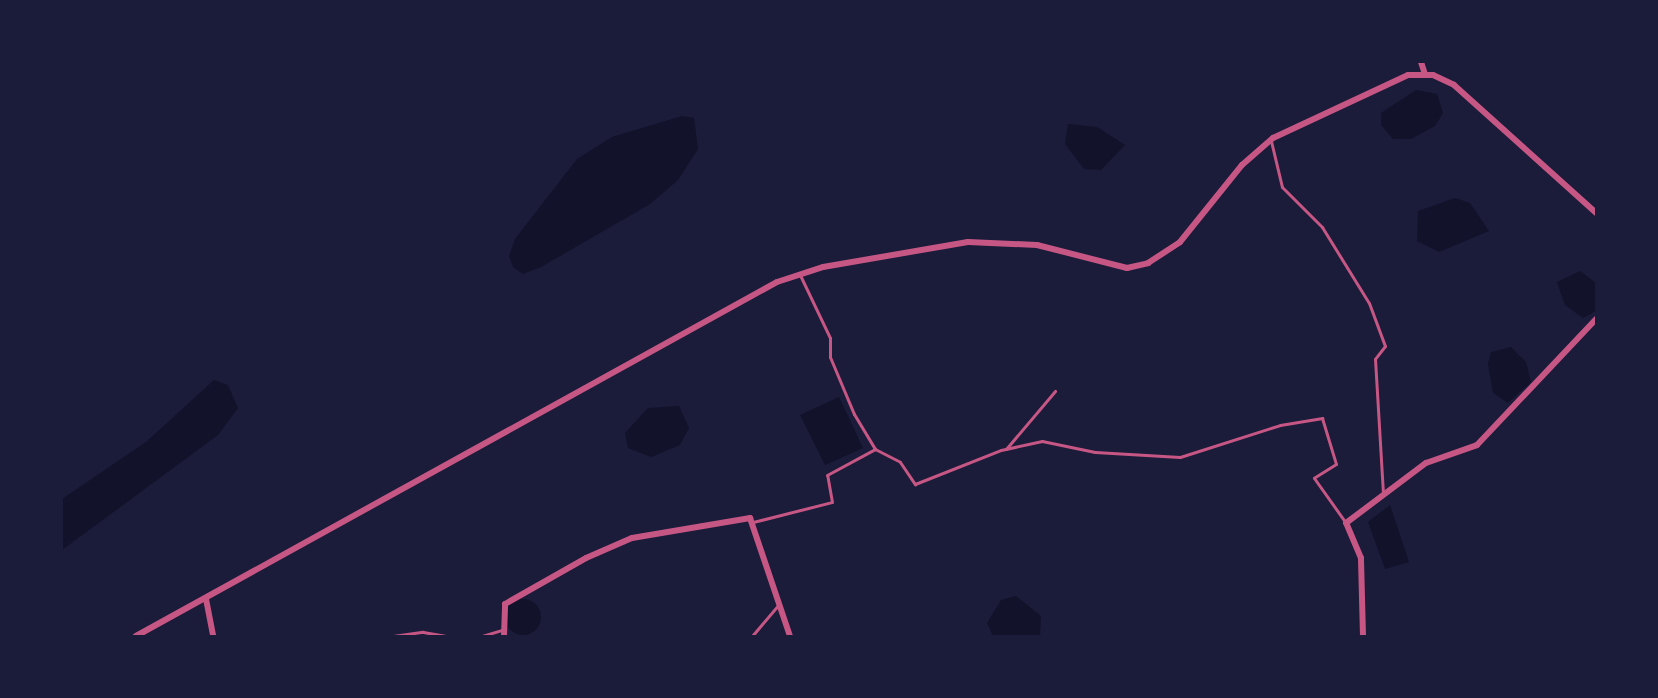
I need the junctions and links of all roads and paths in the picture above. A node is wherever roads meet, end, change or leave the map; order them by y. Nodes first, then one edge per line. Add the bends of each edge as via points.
1 (1421, 62) edge
2 (1425, 74) junction
3 (1270, 139) junction
4 (1596, 213) edge
5 (800, 274) junction
6 (1596, 319) edge
7 (1055, 391) dead end
8 (875, 449) junction
9 (1006, 449) junction
10 (1383, 492) junction
11 (751, 522) junction
12 (1346, 523) junction
13 (206, 599) junction
14 (780, 602) junction
15 (503, 633) edge
16 (136, 636) edge
17 (213, 636) edge
18 (328, 636) edge
19 (354, 636) edge
20 (393, 636) edge
21 (445, 636) edge
22 (482, 636) edge
23 (752, 636) edge
24 (790, 636) edge
25 (1363, 636) edge

1 - 2 street
2 - 3 street via 1400,78
2 - 4 street via 1454,85
3 - 5 street via 1180,242 1148,263 1128,268 1037,245 986,241
3 - 10 lane via 1282,188 1322,227 1369,303 1385,346 1375,359
5 - 8 lane via 830,338 830,357 854,414
5 - 13 street via 742,298
6 - 10 street via 1477,445 1431,460
7 - 9 lane
8 - 9 lane via 900,462 915,484
8 - 11 lane via 828,475 832,502
9 - 12 lane via 1042,441 1095,452 1180,457 1280,425 1322,418 1336,465 1314,478
10 - 12 street
11 - 14 street
11 - 15 street via 685,525 615,544 517,593 502,608
12 - 25 street via 1361,558
13 - 16 street
13 - 17 street
14 - 23 lane
14 - 24 street
15 - 22 lane
18 - 19 lane
20 - 21 lane via 423,632

